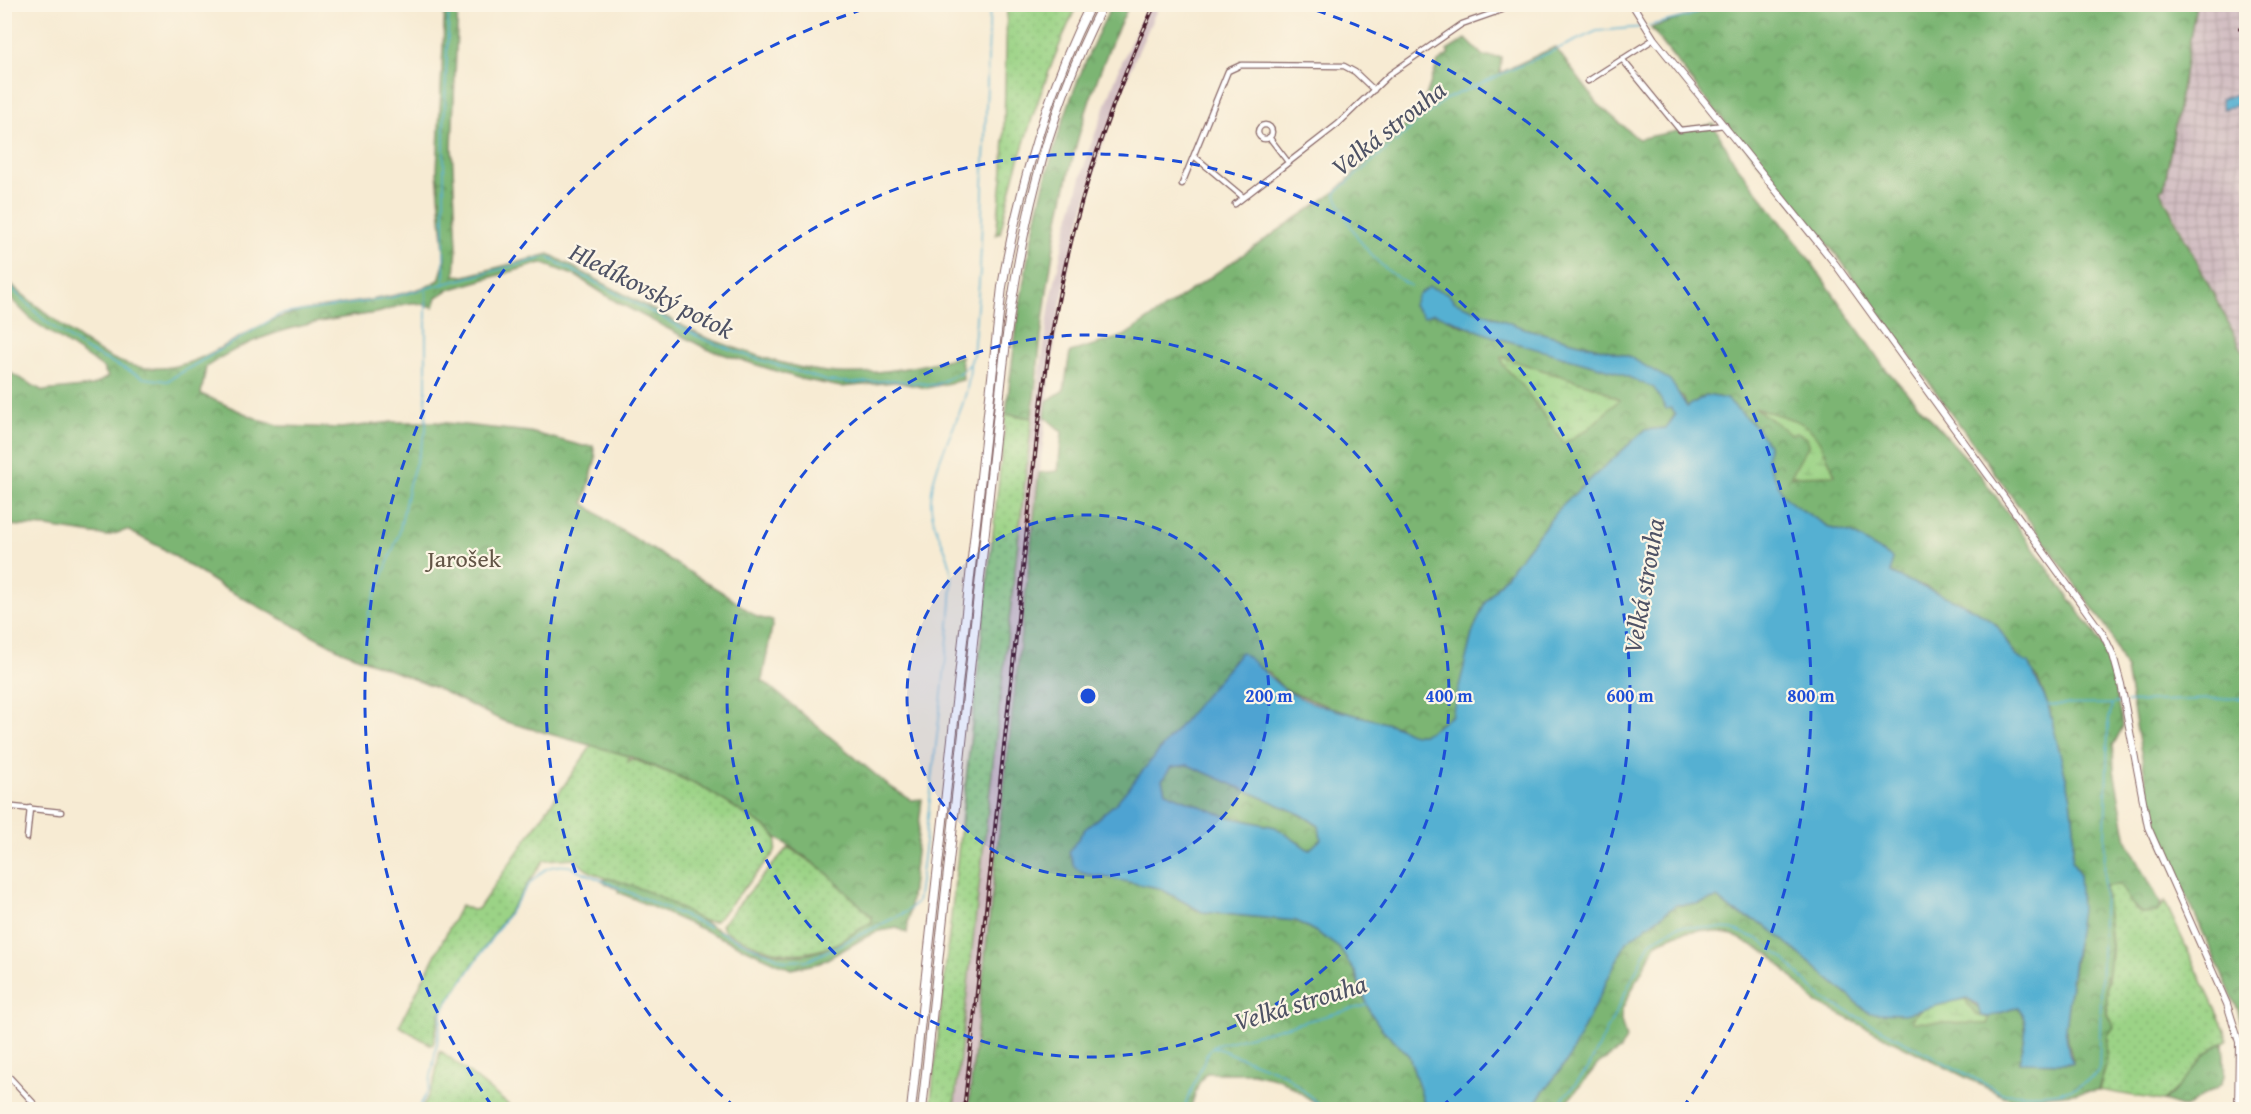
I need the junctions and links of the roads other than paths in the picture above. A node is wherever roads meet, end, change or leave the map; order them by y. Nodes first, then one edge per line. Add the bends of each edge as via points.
1 (1091, 4) edge
2 (1103, 4) edge
3 (1528, 4) edge
4 (1632, 4) edge
5 (1507, 5) edge
6 (1654, 39) junction
7 (1623, 58) junction
8 (1588, 81) dead end
9 (1374, 90) junction
10 (1725, 125) junction
11 (1269, 137) dead end
12 (1194, 156) junction
13 (1288, 162) junction
14 (1182, 184) dead end
15 (1243, 197) junction
16 (1235, 204) dead end
17 (4, 806) edge
18 (30, 808) junction
19 (61, 812) dead end
20 (27, 838) dead end
21 (4, 1071) edge
22 (40, 1110) edge
23 (911, 1110) edge
24 (922, 1110) edge
25 (2238, 1110) edge

1 - 23 highway via 1037,136 1002,287
2 - 24 highway via 1055,115 1028,206 1017,264
3 - 5 street
4 - 6 street
5 - 9 street via 1462,24 1390,74
6 - 7 street
6 - 10 street
7 - 8 street
7 - 10 street via 1680,130
9 - 12 street via 1344,66 1241,65 1228,71
9 - 13 street
10 - 25 street via 1836,265 2103,634 2124,698 2148,827 2228,1004 2239,1042
11 - 13 street
12 - 14 street
12 - 15 street
13 - 15 street
15 - 16 street
17 - 18 street
18 - 19 street
18 - 20 street
21 - 22 street

